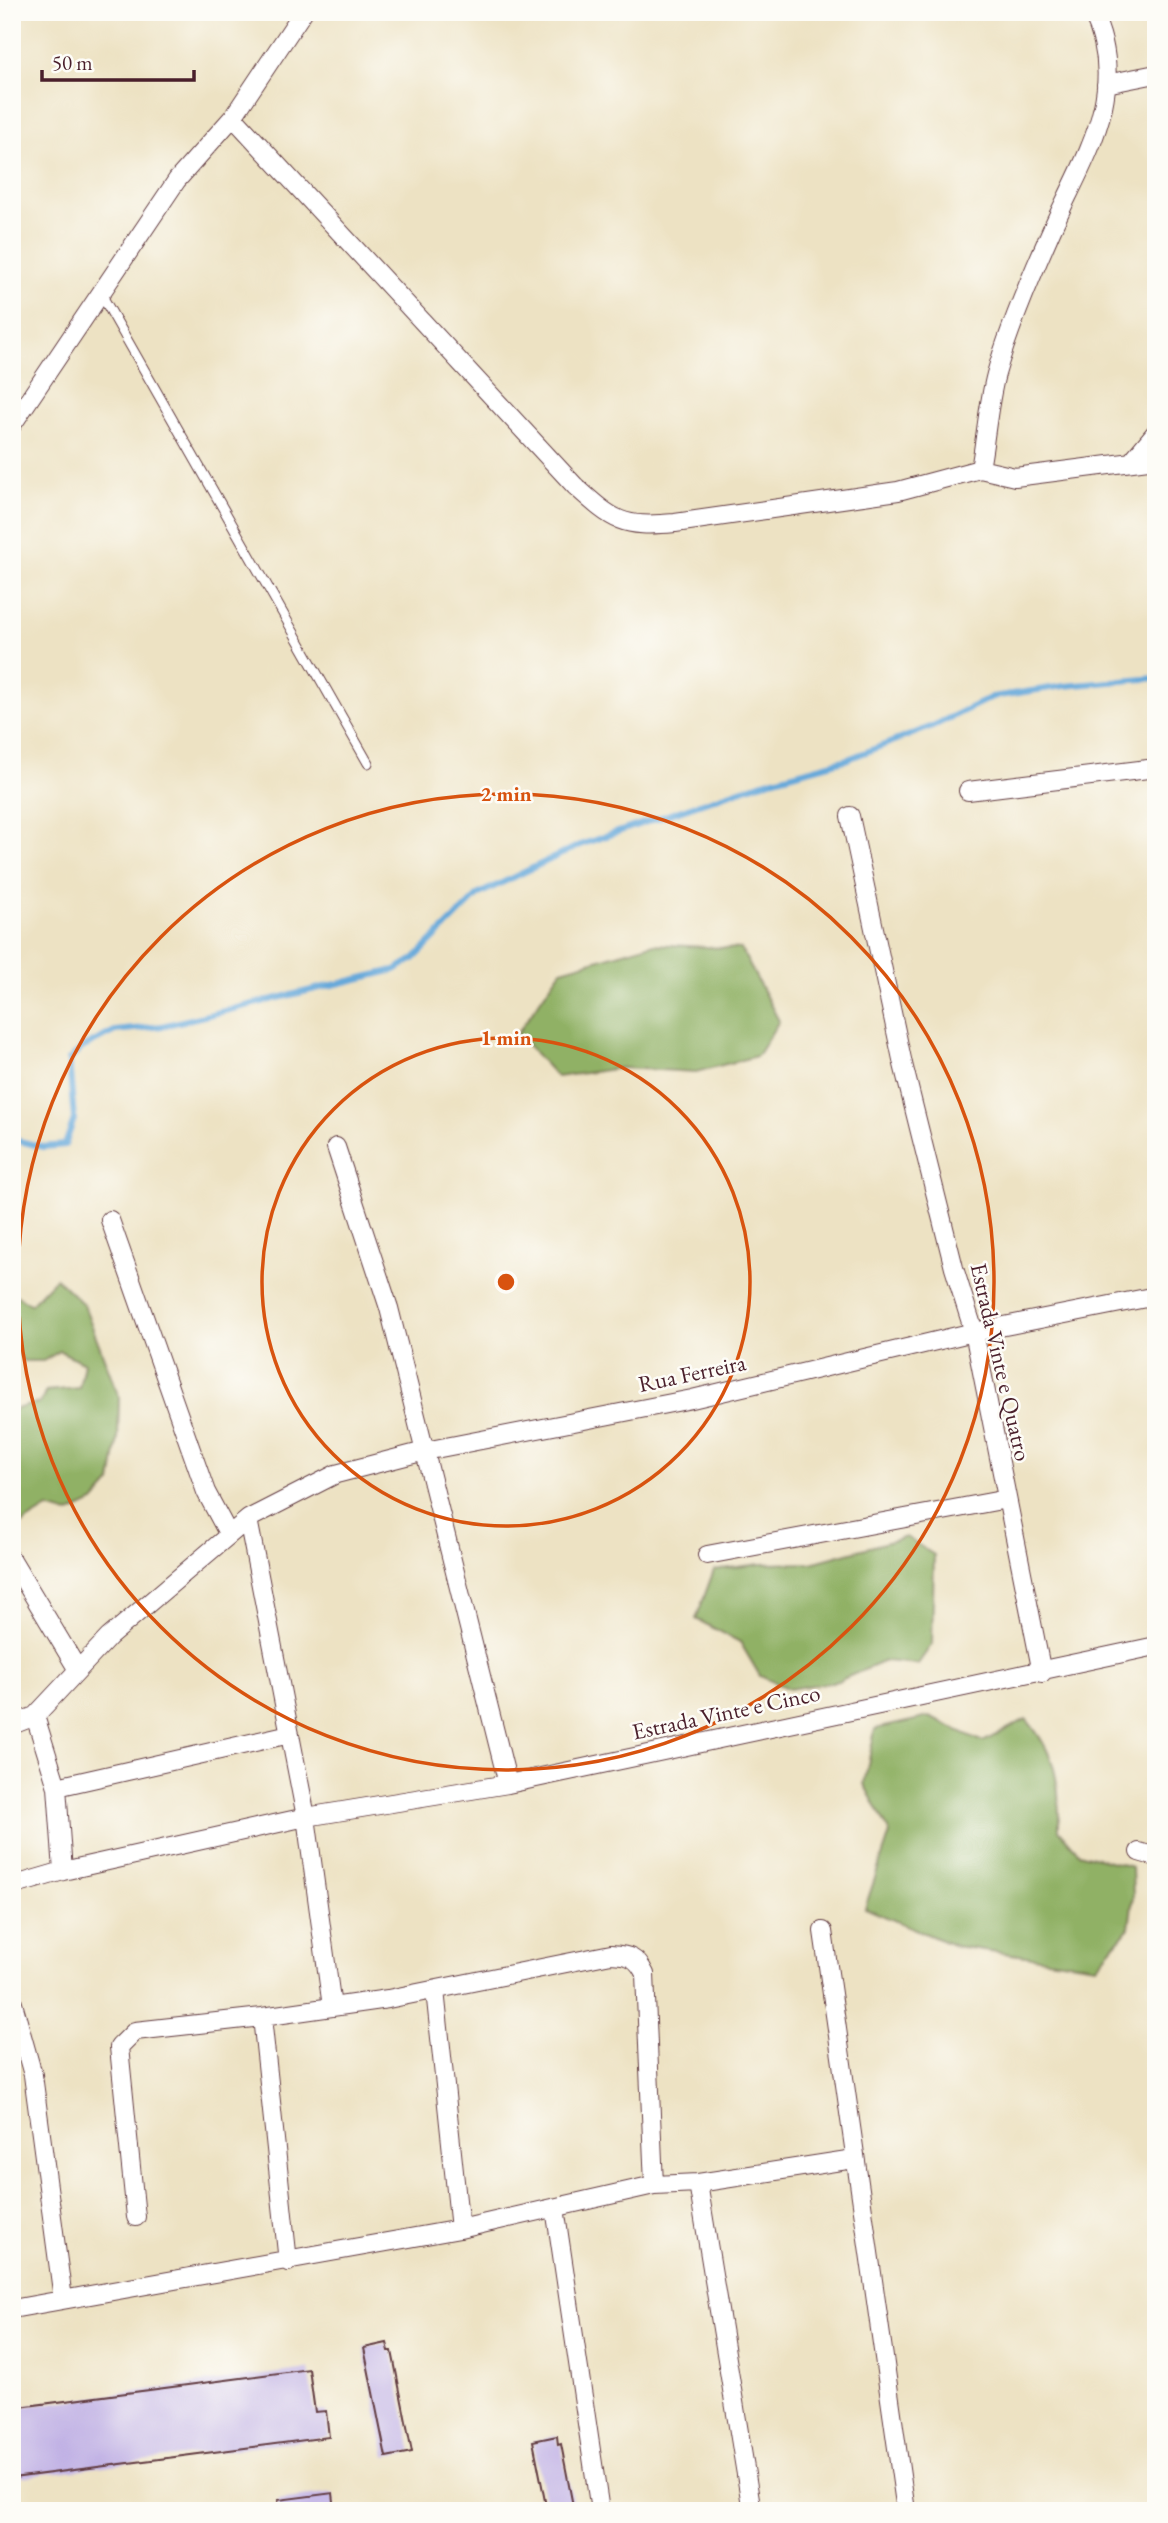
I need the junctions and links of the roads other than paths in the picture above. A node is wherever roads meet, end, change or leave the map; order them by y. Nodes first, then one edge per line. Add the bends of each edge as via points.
1 (303, 12) edge
2 (1092, 12) edge
3 (1156, 74) edge
4 (1106, 84) junction
5 (233, 117) junction
6 (100, 293) junction
7 (12, 425) edge
8 (1156, 432) edge
9 (1156, 459) edge
10 (1131, 461) junction
11 (980, 469) junction
12 (368, 763) dead end
13 (1156, 768) edge
14 (968, 791) dead end
15 (850, 817) dead end
16 (336, 1147) dead end
17 (110, 1220) dead end
18 (1156, 1296) edge
19 (974, 1332) junction
20 (425, 1451) junction
21 (1007, 1499) junction
22 (248, 1519) junction
23 (229, 1535) junction
24 (706, 1555) dead end
25 (12, 1560) edge
26 (1156, 1646) edge
27 (78, 1670) junction
28 (1042, 1673) junction
29 (35, 1716) junction
30 (12, 1725) edge
31 (290, 1734) junction
32 (508, 1784) junction
33 (57, 1787) junction
34 (306, 1817) junction
35 (63, 1871) junction
36 (12, 1886) edge
37 (823, 1931) dead end
38 (435, 1990) junction
39 (12, 2000) edge
40 (332, 2007) junction
41 (262, 2017) junction
42 (854, 2159) junction
43 (698, 2183) junction
44 (654, 2185) junction
45 (555, 2207) junction
46 (136, 2217) dead end
47 (460, 2229) junction
48 (288, 2262) junction
49 (64, 2299) junction
50 (12, 2309) edge
51 (600, 2511) edge
52 (752, 2511) edge
53 (906, 2511) edge

1 - 5 street
2 - 4 street via 1109,63
3 - 4 street
4 - 11 street via 1086,162 1048,237 996,373
5 - 6 street via 177,180
5 - 11 street via 575,486 624,523 675,523 872,495
6 - 7 street
6 - 12 lane
8 - 10 street
9 - 10 street
10 - 11 street via 1015,477
13 - 14 street
15 - 19 street, Estrada Vinte e Quatro via 903,1064
16 - 20 street via 389,1308
17 - 23 street via 206,1492
18 - 19 street, Rua Ferreira
19 - 20 street, Rua Ferreira via 692,1399
19 - 21 street, Estrada Vinte e Quatro
20 - 22 street, Rua Ferreira via 336,1474
20 - 32 street
21 - 24 street
21 - 28 street, Estrada Vinte e Quatro
22 - 23 street, Rua Ferreira
22 - 31 street
23 - 27 street, Rua Ferreira via 109,1637
25 - 27 street
26 - 28 street, Estrada Vinte e Cinco
27 - 29 street, Rua Ferreira
28 - 32 street, Estrada Vinte e Cinco
29 - 30 street
29 - 33 street
31 - 33 street
31 - 34 street
32 - 34 street, Estrada Vinte e Cinco
33 - 35 street
34 - 35 street, Estrada Vinte e Cinco
34 - 40 street
35 - 36 street, Estrada Vinte e Cinco
37 - 42 street
38 - 40 street
38 - 44 street via 611,1954 628,1955 640,1962 645,1974
38 - 47 street
39 - 49 street via 33,2075
40 - 41 street
41 - 46 street via 135,2031 119,2047
41 - 48 street
42 - 43 street
42 - 53 street
43 - 44 street
43 - 52 street
44 - 45 street
45 - 47 street
45 - 51 street
47 - 48 street
48 - 49 street
49 - 50 street

